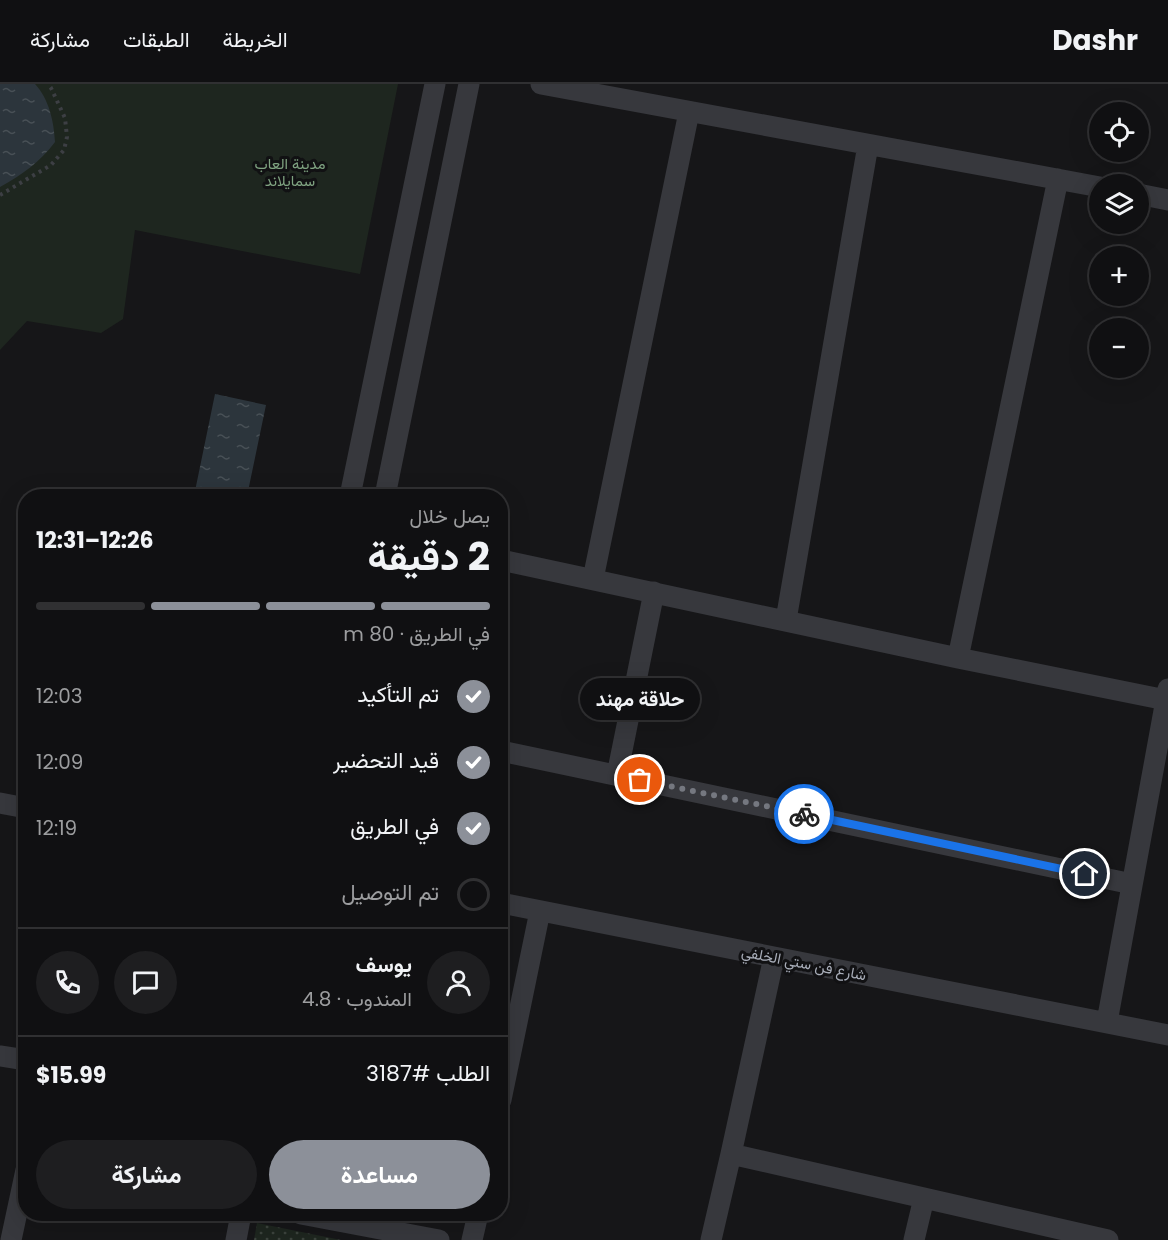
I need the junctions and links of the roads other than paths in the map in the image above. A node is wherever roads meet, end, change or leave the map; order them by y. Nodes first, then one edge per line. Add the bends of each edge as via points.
1 (435, 84) edge
2 (469, 84) edge
3 (541, 84) edge
4 (689, 112) junction
5 (868, 144) junction
6 (1058, 179) junction
7 (1089, 185) edge
8 (1149, 196) edge
9 (1168, 200) edge
10 (351, 489) edge
11 (387, 489) edge
12 (508, 561) edge
13 (593, 579) junction
14 (654, 592) junction
15 (786, 620) junction
16 (958, 658) junction
17 (1167, 695) edge
18 (508, 752) edge
19 (617, 775) junction
20 (0, 803) edge
21 (18, 806) edge
22 (1132, 884) junction
23 (508, 904) edge
24 (540, 911) junction
25 (774, 957) junction
26 (1107, 1022) junction
27 (1168, 1035) edge
28 (0, 1056) edge
29 (18, 1059) edge
30 (508, 1066) edge
31 (732, 1154) junction
32 (924, 1198) junction
33 (18, 1207) edge
34 (240, 1221) edge
35 (338, 1221) edge
36 (476, 1221) edge
37 (1098, 1239) edge
38 (11, 1240) edge
39 (236, 1240) edge
40 (439, 1240) edge
41 (472, 1240) edge
42 (711, 1240) edge
43 (914, 1240) edge

1 - 10 street
2 - 11 street
3 - 4 street
4 - 5 street
4 - 13 street
5 - 6 street
5 - 15 street
6 - 7 street
6 - 16 street
8 - 9 street
12 - 13 street
13 - 14 street
14 - 15 street
14 - 19 street
15 - 16 street
16 - 17 street
17 - 22 street
18 - 19 street
19 - 22 street
20 - 21 street
22 - 26 street
23 - 24 street, شارع فن ستي الخلفي
24 - 25 street, شارع فن ستي الخلفي
24 - 30 street
25 - 26 street, شارع فن ستي الخلفي
25 - 31 street
26 - 27 street, شارع فن ستي الخلفي
28 - 29 street
31 - 32 street
31 - 42 street
32 - 37 street
32 - 43 street
33 - 38 street
34 - 39 street
35 - 40 street
36 - 41 street

